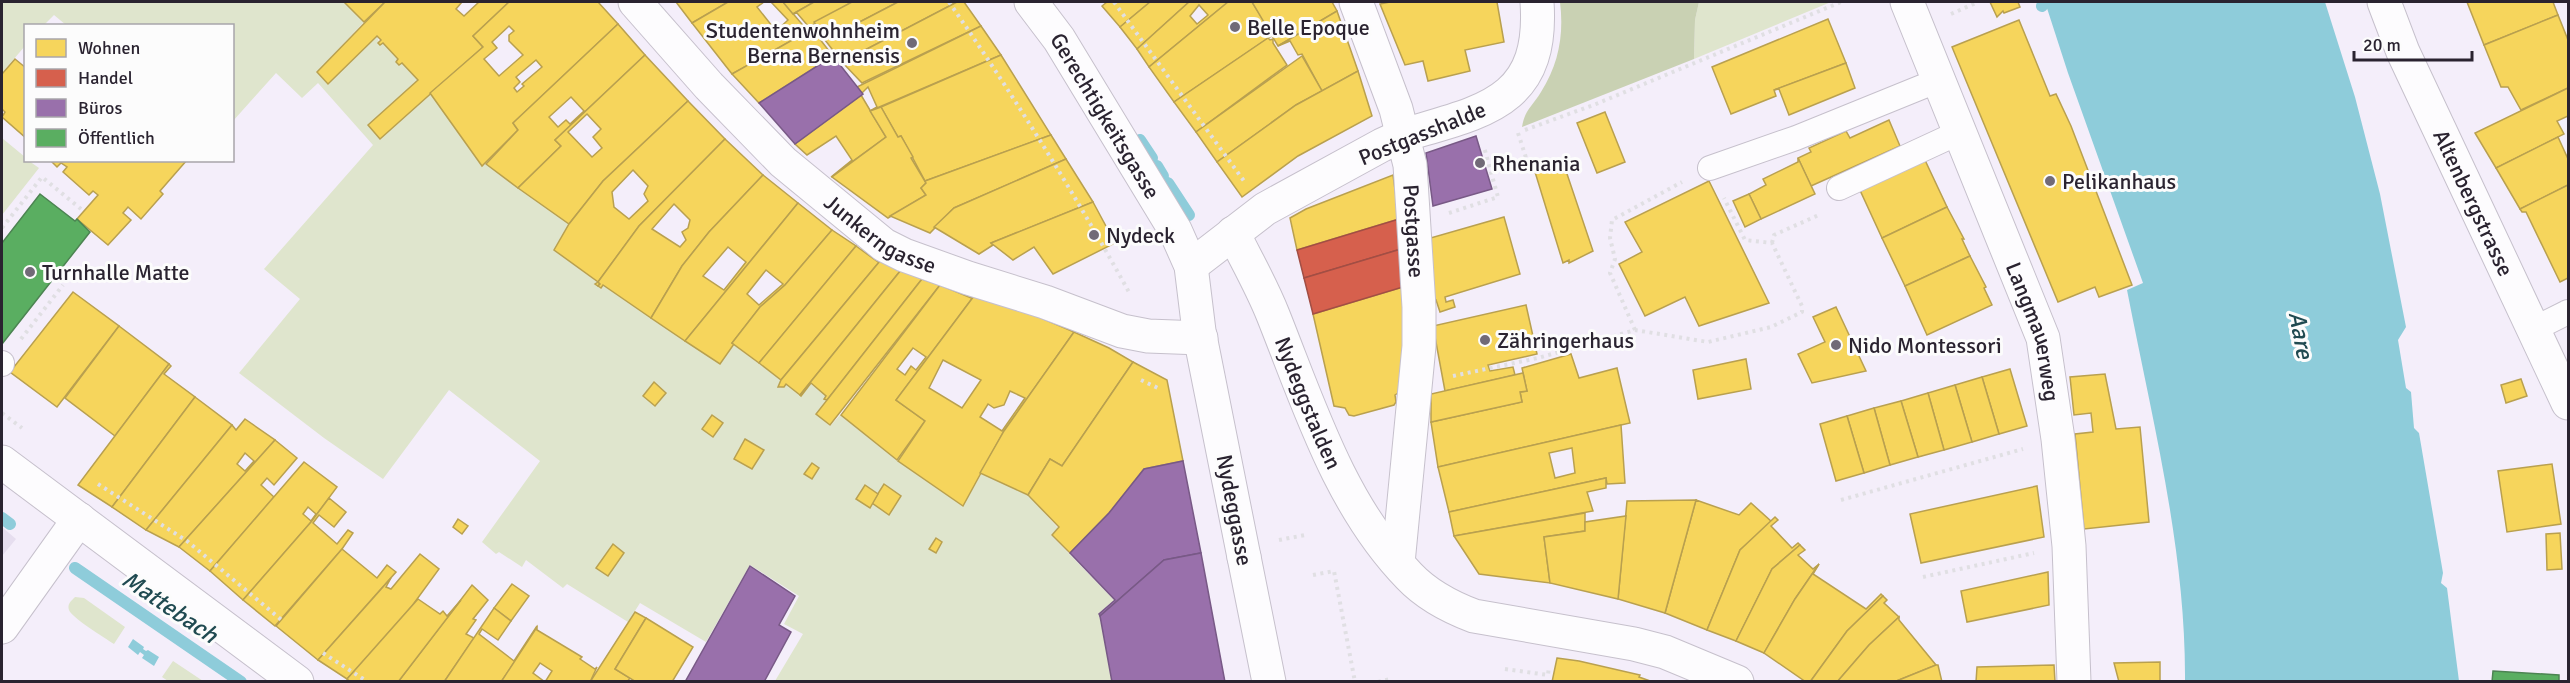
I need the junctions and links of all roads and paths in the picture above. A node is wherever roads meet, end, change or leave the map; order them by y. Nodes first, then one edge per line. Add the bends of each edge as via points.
1 (635, 2) edge
2 (949, 2) edge
3 (1031, 2) edge
4 (1114, 2) edge
5 (1356, 2) edge
6 (1537, 2) edge
7 (1841, 2) edge
8 (1907, 2) edge
9 (2384, 2) edge
10 (1939, 80) junction
11 (1960, 132) junction
12 (1518, 133) junction
13 (1404, 135) junction
14 (1509, 136) dead end
15 (1492, 142) dead end
16 (1710, 168) junction
17 (1530, 170) dead end
18 (1839, 188) joint
19 (1251, 191) dead end
20 (81, 209) dead end
21 (1454, 211) dead end
22 (2, 228) edge
23 (1233, 233) junction
24 (1772, 243) junction
25 (1105, 249) dead end
26 (1191, 266) junction
27 (63, 285) dead end
28 (2568, 312) edge
29 (2534, 329) junction
30 (1635, 330) junction
31 (1201, 338) junction
32 (2, 364) edge
33 (1489, 368) dead end
34 (1142, 380) dead end
35 (1160, 389) dead end
36 (2568, 403) edge
37 (2058, 439) junction
38 (2, 462) edge
39 (94, 482) dead end
40 (1841, 500) dead end
41 (79, 519) junction
42 (1305, 536) dead end
43 (1273, 541) dead end
44 (2069, 546) junction
45 (1398, 563) junction
46 (1313, 575) dead end
47 (1923, 577) dead end
48 (2, 627) edge
49 (291, 628) dead end
50 (315, 647) dead end
51 (1505, 669) dead end
52 (1538, 674) dead end
53 (287, 678) edge
54 (1390, 679) dead end
55 (368, 681) edge
56 (1269, 681) edge
57 (1356, 681) edge
58 (1378, 681) edge
59 (1737, 681) edge
60 (2074, 681) edge

1 - 31 street, Junkerngasse via 783,162 884,245 1122,331
2 - 25 path via 993,65
3 - 26 street, Gerechtigkeitsgasse via 1059,39 1157,200
4 - 19 path
5 - 13 street, Postgasse
6 - 13 street, Postgasshalde via 1534,53 1513,91 1487,108
7 - 12 path
8 - 10 street, Langmauerweg
9 - 29 street, Altenbergstrasse via 2403,52
10 - 11 street, Langmauerweg
10 - 16 lane
11 - 18 lane
11 - 37 street, Langmauerweg via 2043,338
12 - 14 path
12 - 17 path
13 - 23 street, Postgasshalde via 1289,195
13 - 45 street, Postgasse via 1410,165 1419,307 1416,397
15 - 21 path via 1483,145 1498,197
16 - 24 path via 1745,240
16 - 30 path via 1612,220 1610,238 1615,259 1610,273
18 - 24 path via 1833,208 1774,235
20 - 22 path via 42,177
23 - 26 street, Postgasshalde
23 - 45 street, Nydeggstalden via 1272,313 1312,418 1361,512
24 - 30 path via 1802,312 1771,327 1708,342
26 - 31 street, Gerechtigkeitsgasse
27 - 32 path
28 - 29 lane
29 - 36 street, Altenbergstrasse
30 - 33 path
31 - 56 street, Nydeggasse
34 - 35 path
37 - 40 path
37 - 44 street, Langmauerweg
38 - 41 street
39 - 49 path via 188,541
41 - 48 street
41 - 53 street
42 - 43 path
44 - 47 path
44 - 60 street, Langmauerweg
45 - 59 street, Nydeggstalden via 1423,589 1474,616 1634,644
46 - 57 path via 1334,571
50 - 55 path
51 - 52 path
54 - 58 path

